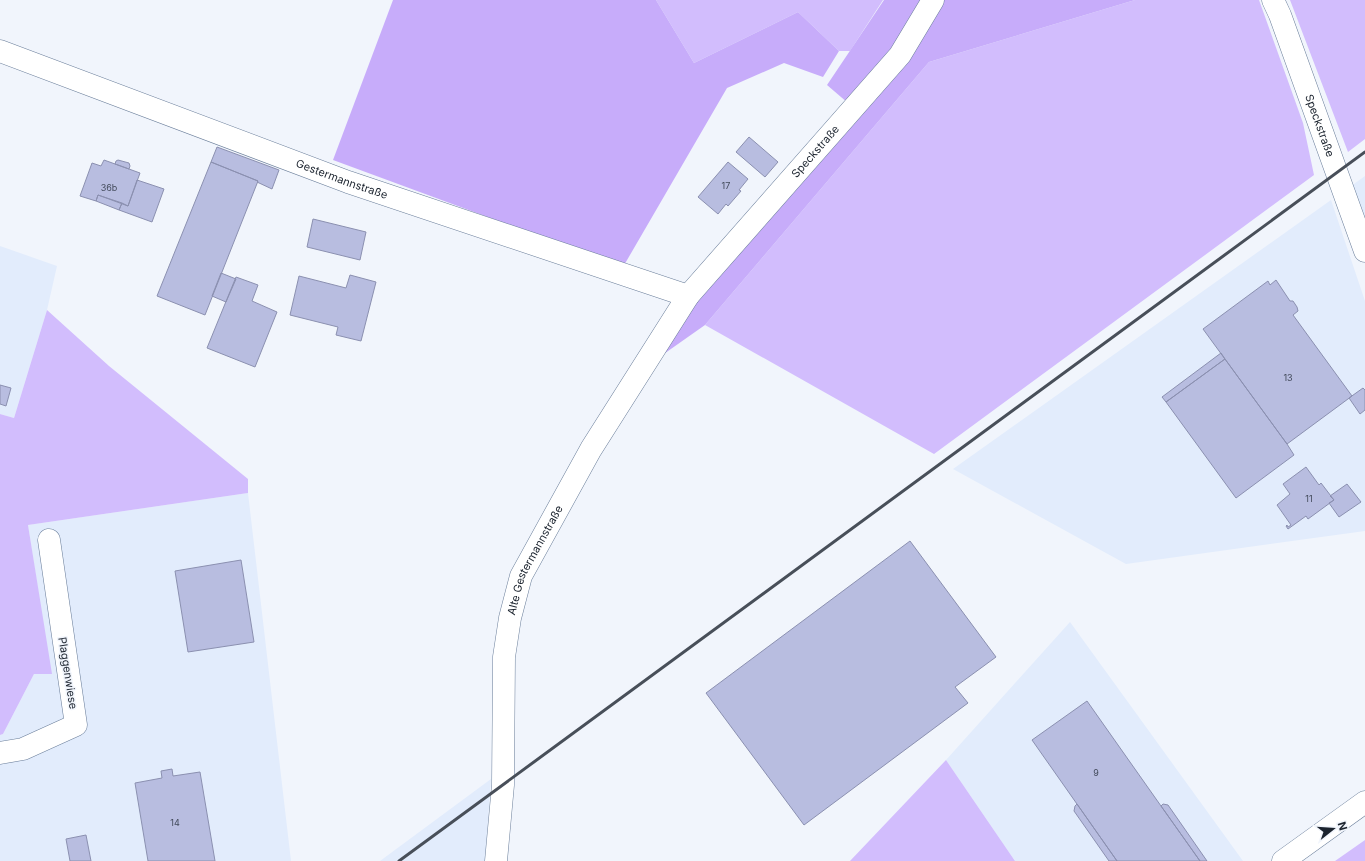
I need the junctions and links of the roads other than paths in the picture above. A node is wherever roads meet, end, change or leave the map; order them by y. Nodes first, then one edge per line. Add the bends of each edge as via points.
1 (933, 0) edge
2 (1273, 0) edge
3 (0, 51) edge
4 (1365, 251) edge
5 (688, 296) junction
6 (48, 540) dead end
7 (0, 753) edge
8 (1365, 802) edge
9 (496, 861) edge
10 (1283, 861) edge

1 - 5 street, Speckstraße via 900,55
2 - 4 street, Speckstraße
3 - 5 street, Gestermannstraße via 348,182
5 - 9 street, Alte Gestermannstraße via 591,449 521,576 510,618 504,657 503,785
6 - 7 street, Plaggenwiese via 76,725 24,749
8 - 10 street

